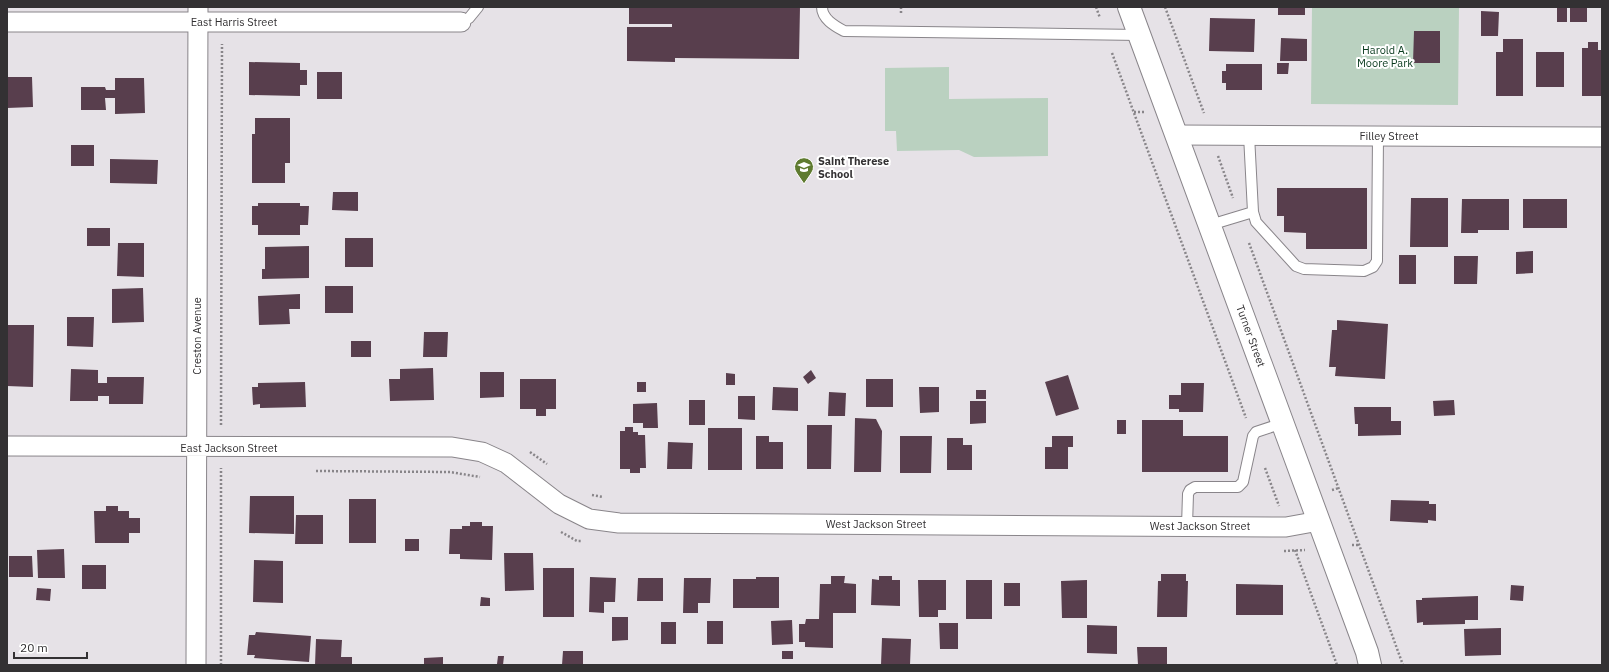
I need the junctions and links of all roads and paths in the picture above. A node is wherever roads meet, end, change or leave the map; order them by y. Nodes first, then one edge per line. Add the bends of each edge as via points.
1 (478, 7) edge
2 (822, 7) edge
3 (1096, 7) edge
4 (1129, 7) edge
5 (1165, 7) edge
6 (198, 15) edge
7 (7, 22) edge
8 (222, 22) junction
9 (461, 22) joint
10 (1106, 35) junction
11 (1140, 35) junction
12 (1177, 135) junction
13 (1210, 135) junction
14 (1249, 135) junction
15 (1378, 136) junction
16 (1602, 137) edge
17 (1253, 212) junction
18 (1240, 216) junction
19 (1210, 225) junction
20 (1283, 422) junction
21 (197, 423) junction
22 (221, 423) junction
23 (229, 423) dead end
24 (1253, 436) junction
25 (7, 446) edge
26 (452, 447) joint
27 (197, 448) junction
28 (221, 448) junction
29 (525, 448) dead end
30 (548, 465) dead end
31 (1339, 488) junction
32 (588, 494) dead end
33 (1310, 495) junction
34 (608, 498) dead end
35 (1270, 503) dead end
36 (1278, 503) junction
37 (1320, 521) junction
38 (1187, 526) junction
39 (1286, 527) junction
40 (196, 665) edge
41 (220, 665) edge
42 (1337, 665) edge
43 (1370, 665) edge
44 (1403, 665) edge

1 - 9 lane via 469,18
2 - 10 lane via 832,25 844,30
3 - 10 path
4 - 11 street, Turner Street
5 - 13 path
6 - 7 street, East Harris Street
6 - 8 street, East Harris Street
6 - 21 street, Creston Avenue
8 - 9 street, East Harris Street
8 - 22 path
10 - 11 lane
10 - 24 path
11 - 12 street, Turner Street
12 - 13 street, Filley Street
12 - 19 street, Turner Street
13 - 14 street, Filley Street
13 - 18 path
14 - 15 street, Filley Street
14 - 17 lane
15 - 16 street, Filley Street
15 - 17 lane via 1377,261 1373,267 1364,271 1304,270 1296,266 1256,222
17 - 18 lane
18 - 19 lane
18 - 31 path
19 - 20 street, Turner Street
20 - 24 lane via 1256,432
20 - 33 street, Turner Street
21 - 22 path
21 - 27 street, Creston Avenue
22 - 23 path
22 - 28 path
24 - 36 path
24 - 38 lane via 1243,482 1238,487 1195,487 1190,490
25 - 27 street, East Jackson Street
26 - 28 street, East Jackson Street
26 - 38 street, West Jackson Street via 482,452 506,463 559,504 589,519 619,523
27 - 28 street, East Jackson Street
27 - 40 street, Creston Avenue
28 - 41 path
29 - 30 path
31 - 33 path
31 - 44 path
32 - 34 path
33 - 36 path
33 - 37 street, Turner Street
35 - 36 path
36 - 39 path
37 - 39 street, West Jackson Street
37 - 43 street, Turner Street
38 - 39 street, West Jackson Street
39 - 42 path

